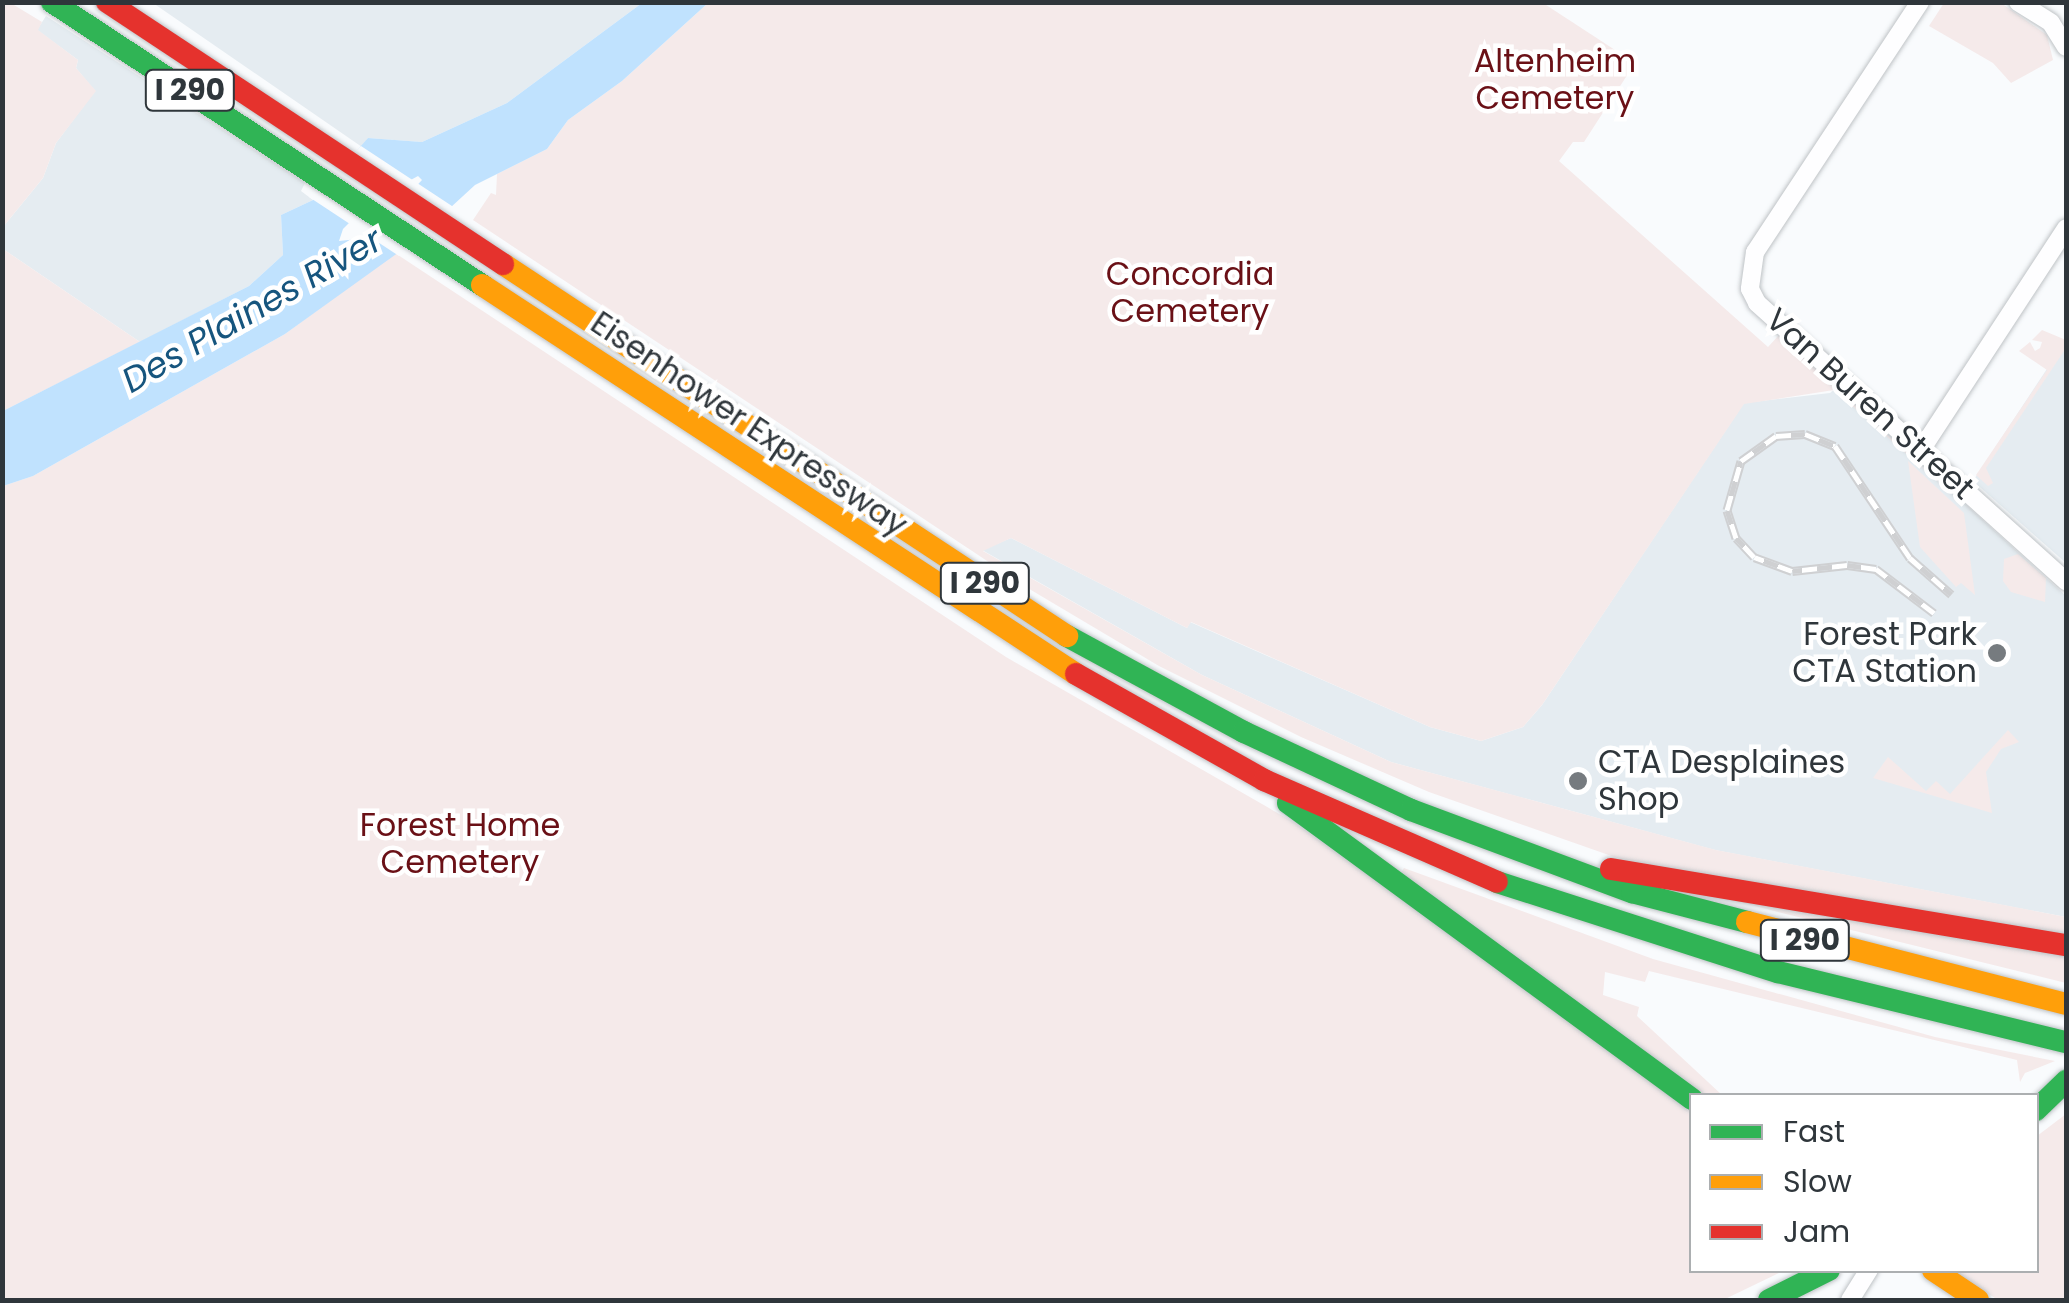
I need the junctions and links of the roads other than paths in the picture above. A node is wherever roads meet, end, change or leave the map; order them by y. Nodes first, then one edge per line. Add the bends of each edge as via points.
1 (52, 2) edge
2 (106, 2) edge
3 (1920, 2) edge
4 (2018, 2) edge
5 (2066, 47) edge
6 (2066, 228) edge
7 (1921, 450) junction
8 (2066, 581) edge
9 (1264, 780) junction
10 (1548, 864) junction
11 (2066, 945) edge
12 (2066, 1004) edge
13 (2066, 1042) edge
14 (2066, 1081) edge
15 (1689, 1097) edge
16 (2039, 1107) edge
17 (1823, 1273) edge
18 (1868, 1273) edge
19 (1938, 1273) edge
20 (1769, 1300) edge
21 (1850, 1300) edge
22 (1978, 1300) edge

1 - 9 main road, Eisenhower Expressway / I 290 via 1041,654
2 - 10 main road, Eisenhower Expressway / I 290 via 1074,640 1348,782
3 - 7 street, Van Buren Street via 1754,252 1748,278 1757,303
4 - 5 street via 2051,24
6 - 7 street
7 - 8 street, Van Buren Street
9 - 13 main road, Eisenhower Expressway / I 290 via 1474,873 1595,918 1778,972
9 - 15 main road via 1307,820
10 - 11 main road via 1618,869
10 - 12 main road, Eisenhower Expressway / I 290 via 1727,921
14 - 16 main road
17 - 20 main road
18 - 21 street
19 - 22 main road

